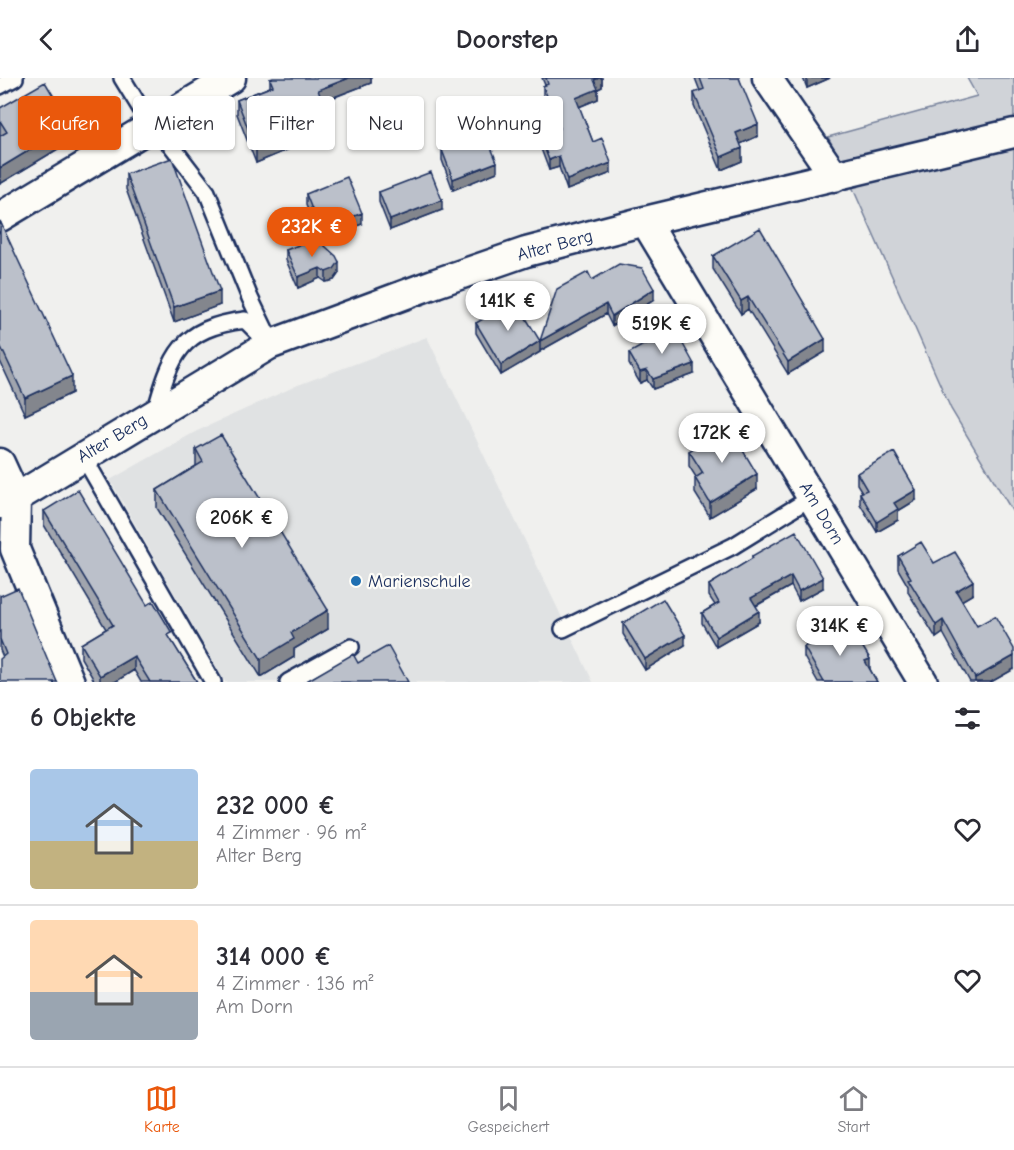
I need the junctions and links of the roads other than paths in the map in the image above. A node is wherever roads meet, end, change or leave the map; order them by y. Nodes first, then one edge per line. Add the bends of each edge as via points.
1 (15, 78) edge
2 (122, 78) edge
3 (231, 78) edge
4 (767, 78) edge
5 (0, 86) edge
6 (133, 96) edge
7 (202, 96) edge
8 (1014, 133) edge
9 (133, 138) edge
10 (175, 150) edge
11 (835, 177) junction
12 (0, 217) edge
13 (645, 221) junction
14 (271, 344) junction
15 (155, 413) junction
16 (83, 456) junction
17 (0, 463) edge
18 (812, 497) junction
19 (8, 501) edge
20 (563, 629) dead end
21 (351, 647) dead end
22 (70, 682) edge
23 (213, 682) edge
24 (288, 682) edge
25 (923, 682) edge

1 - 5 lane
2 - 6 lane
3 - 7 street
4 - 11 street
8 - 11 street, Alter Berg
9 - 12 street
10 - 14 lane via 207,192
11 - 13 street, Alter Berg
13 - 14 street, Alter Berg via 526,252
13 - 18 street, Am Dorn
14 - 15 street, Alter Berg
14 - 15 lane via 245,320 220,323 185,341 166,372
15 - 16 street, Alter Berg
16 - 19 street, Alter Berg
16 - 23 lane
17 - 19 street
18 - 20 lane via 733,546
18 - 25 street, Am Dorn
19 - 22 street via 15,549
21 - 24 lane

